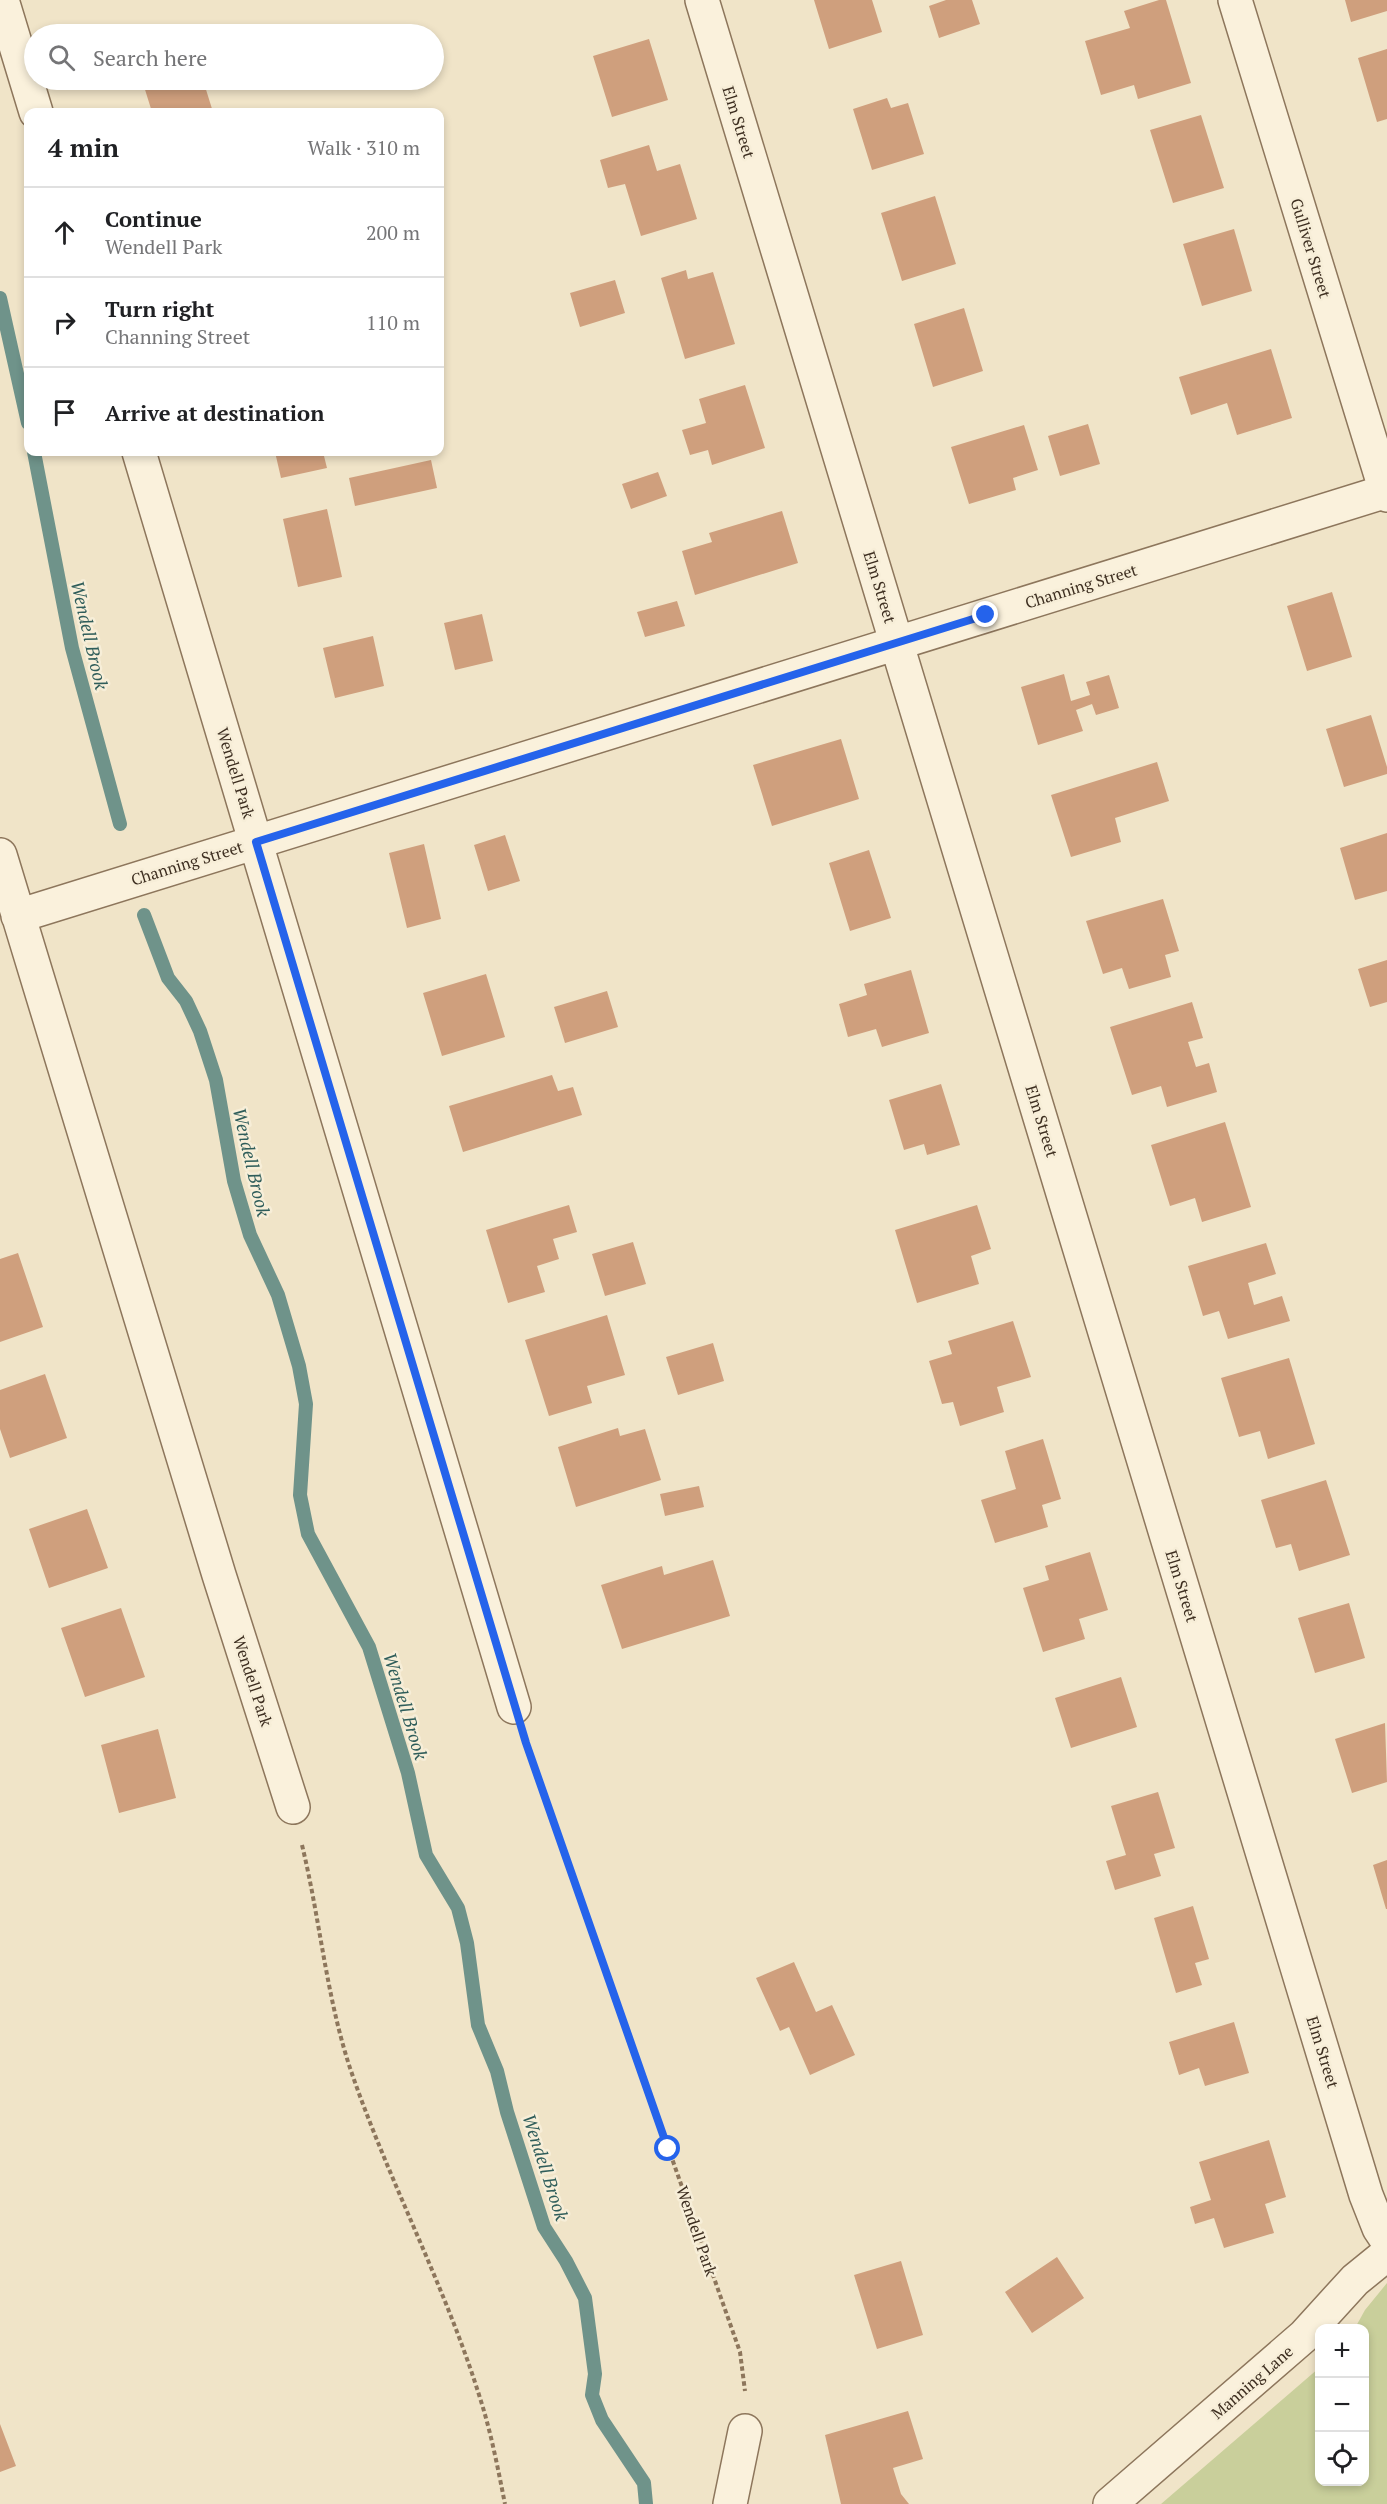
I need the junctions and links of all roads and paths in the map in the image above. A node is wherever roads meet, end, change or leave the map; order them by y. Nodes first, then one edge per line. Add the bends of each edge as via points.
1 (2, 0) edge
2 (702, 0) edge
3 (1235, 0) edge
4 (24, 72) edge
5 (29, 90) edge
6 (35, 108) edge
7 (140, 456) edge
8 (1387, 492) edge
9 (897, 643) junction
10 (256, 842) junction
11 (0, 855) edge
12 (18, 916) junction
13 (514, 1707) joint
14 (293, 1807) joint
15 (1387, 2240) edge
16 (1387, 2254) edge
17 (745, 2431) joint
18 (505, 2504) edge
19 (730, 2504) edge
20 (1110, 2504) edge

1 - 4 street
2 - 9 street, Elm Street
3 - 8 street, Gulliver Street
5 - 6 street
7 - 10 street, Wendell Park
8 - 9 street, Channing Street
9 - 10 street, Channing Street
9 - 15 street, Elm Street via 1366,2195
10 - 12 street, Channing Street
10 - 13 street, Wendell Park
11 - 12 street, Wendell Park
12 - 14 street, Wendell Park
13 - 17 path, Wendell Park via 740,2352 747,2408
14 - 18 path via 324,1966 349,2064 481,2399
16 - 20 street, Manning Lane via 1355,2280 1304,2336
17 - 19 street

